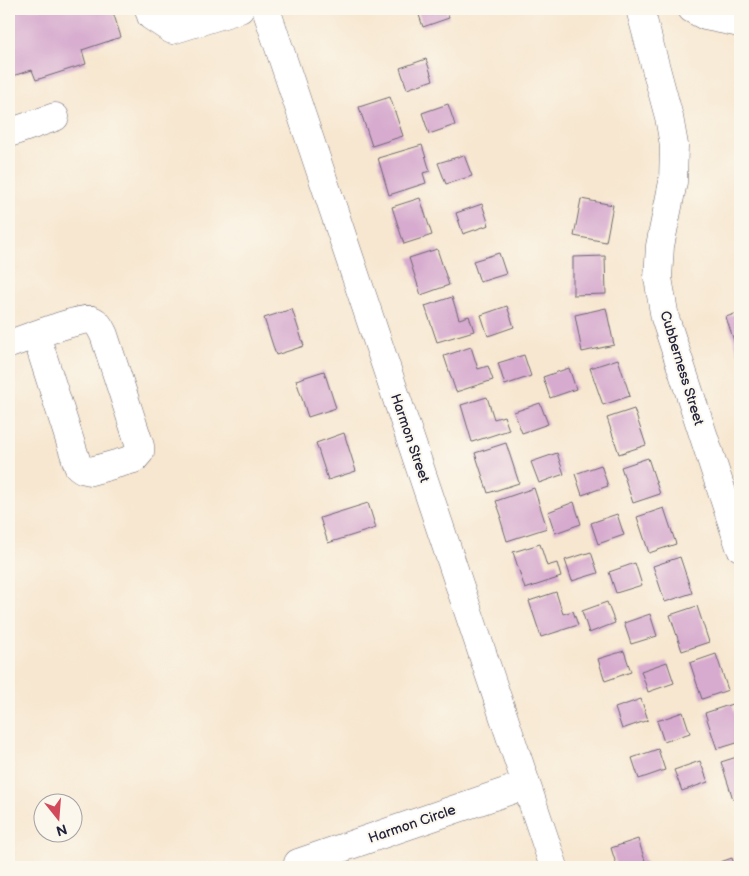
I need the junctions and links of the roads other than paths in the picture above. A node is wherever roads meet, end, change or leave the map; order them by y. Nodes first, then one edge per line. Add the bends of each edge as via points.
1 (149, 9) edge
2 (240, 9) edge
3 (266, 9) edge
4 (640, 9) edge
5 (692, 9) edge
6 (740, 23) edge
7 (55, 117) dead end
8 (9, 133) edge
9 (36, 335) junction
10 (9, 344) edge
11 (740, 547) edge
12 (526, 786) junction
13 (298, 863) dead end
14 (554, 867) edge

1 - 2 street via 151,16 172,30
3 - 12 street, Harmon Street
4 - 11 street, Cubberness Street via 674,145 673,182 660,246 658,278 665,318
5 - 6 street via 705,16
7 - 8 street
9 - 9 street via 87,319 99,325 140,446 140,452 134,458 91,472 78,466
9 - 10 street
12 - 13 street, Harmon Circle
12 - 14 street, Harmon Street

